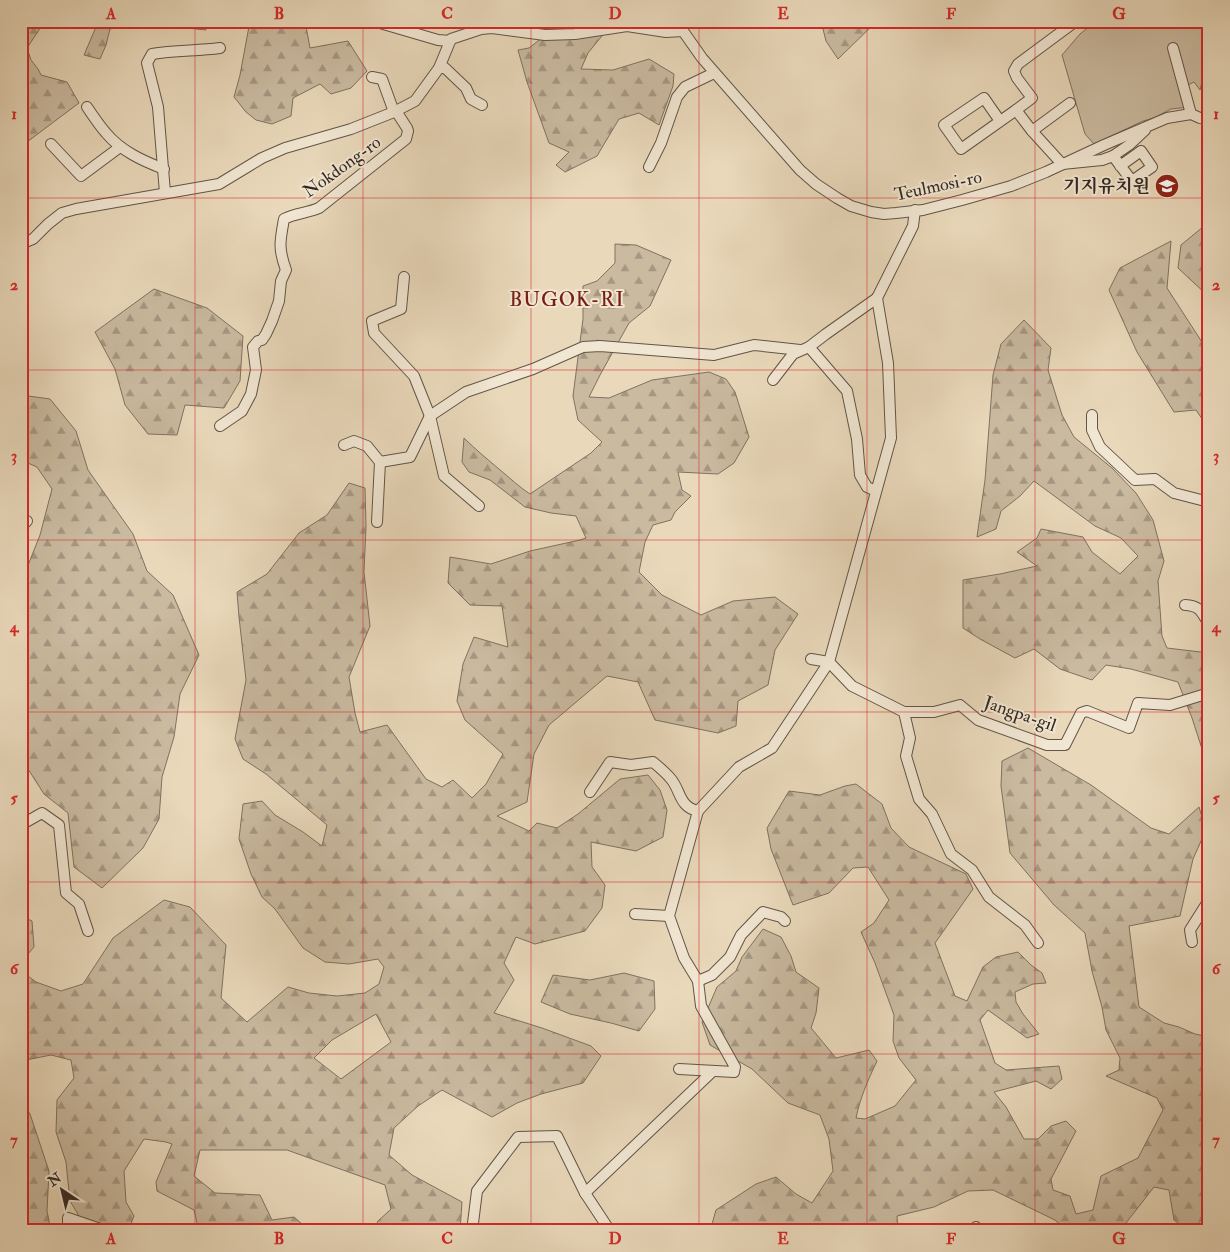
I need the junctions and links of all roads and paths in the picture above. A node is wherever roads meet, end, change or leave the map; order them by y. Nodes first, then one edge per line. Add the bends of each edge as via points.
1 (373, 21) edge
2 (1076, 21) edge
3 (681, 26) edge
4 (450, 41) junction
5 (220, 48) dead end
6 (1173, 48) dead end
7 (439, 68) junction
8 (714, 73) junction
9 (372, 77) dead end
10 (1070, 103) dead end
11 (482, 105) dead end
12 (86, 107) dead end
13 (1016, 110) junction
14 (395, 111) junction
15 (1191, 114) junction
16 (1209, 120) edge
17 (1000, 121) junction
18 (1152, 123) junction
19 (1032, 131) junction
20 (51, 144) dead end
21 (120, 147) junction
22 (1113, 156) junction
23 (1062, 164) junction
24 (1120, 166) dead end
25 (649, 167) dead end
26 (164, 169) junction
27 (165, 193) junction
28 (915, 210) junction
29 (21, 244) edge
30 (404, 277) dead end
31 (877, 298) junction
32 (805, 349) junction
33 (773, 380) dead end
34 (430, 416) junction
35 (1092, 416) dead end
36 (220, 426) dead end
37 (344, 445) dead end
38 (380, 462) junction
39 (876, 491) junction
40 (1209, 502) edge
41 (479, 506) dead end
42 (377, 522) dead end
43 (1185, 605) dead end
44 (1209, 624) edge
45 (810, 660) dead end
46 (829, 662) junction
47 (1209, 693) edge
48 (904, 712) junction
49 (590, 792) dead end
50 (21, 810) edge
51 (698, 811) junction
52 (1209, 900) edge
53 (635, 914) dead end
54 (669, 916) junction
55 (785, 921) dead end
56 (88, 931) dead end
57 (1192, 942) dead end
58 (1038, 943) dead end
59 (698, 980) junction
60 (679, 1069) dead end
61 (713, 1071) junction
62 (585, 1193) junction
63 (68, 1231) edge
64 (106, 1231) edge
65 (472, 1231) edge
66 (610, 1231) edge

1 - 4 street
2 - 13 street via 1018,64 1014,71 1032,98
3 - 4 street via 666,32 628,26 545,35 492,28
3 - 8 street, Teulmosi-ro
4 - 7 street, Nokdong-ro
5 - 26 street via 152,54 147,63 158,107
6 - 15 street
7 - 11 street via 445,68 466,88 471,99
7 - 14 street, Nokdong-ro via 415,101
8 - 25 street via 685,88 677,97
8 - 28 street, Teulmosi-ro via 816,184 851,206 871,212 884,214
9 - 14 street, Nokdong-ro via 382,79
10 - 19 street
12 - 21 street
13 - 17 street
13 - 19 street
14 - 27 street, Nokdong-ro via 351,129 277,151 219,184
14 - 36 street, Nokdong-ro via 407,128 406,139 319,208 284,219 280,251 286,270 272,321 262,340 253,347 256,370 251,394 242,411
15 - 16 street, Teulmosi-ro
15 - 18 street, Teulmosi-ro
17 - 17 street via 961,149 944,125 984,98
18 - 22 street
18 - 23 street, Teulmosi-ro
19 - 23 street
20 - 21 street via 81,176
21 - 26 street
22 - 23 street
22 - 24 street
23 - 28 street, Teulmosi-ro via 1011,186
26 - 27 street
27 - 29 street, Nokdong-ro via 62,213 33,239
28 - 31 street via 913,226
30 - 34 street via 401,309 372,321 374,333 414,376
31 - 32 street
31 - 39 street via 888,363 891,438
32 - 33 street via 793,354
32 - 34 street via 754,344 714,355 583,347 534,369 466,392
32 - 39 street via 847,391 857,439 860,475 867,488
34 - 38 street via 410,457
34 - 41 street via 444,476
35 - 40 street via 1092,430 1100,447 1135,480 1155,479 1174,493
37 - 38 street via 354,441 366,446
38 - 42 street
39 - 46 street
43 - 44 street via 1198,609
45 - 46 street
46 - 48 street via 852,686
46 - 51 street via 772,748 739,767
47 - 48 street, Jangpa-gil via 1170,706 1138,703 1129,728 1087,711 1082,713 1065,745 1047,745 978,720 960,706 934,712
48 - 58 street via 910,738 906,756 919,799 932,814 952,854 972,870 989,897 1025,925
49 - 51 street via 610,762 630,765 653,762 672,780 683,802
50 - 56 street via 26,822 42,813 59,825 66,893 79,904
51 - 54 street
52 - 57 street via 1190,930
53 - 54 street
54 - 59 street via 684,958
55 - 59 street via 763,912 741,935 730,957 712,975
59 - 61 street via 701,1006 735,1067 734,1072
60 - 61 street
61 - 62 street
62 - 65 street via 557,1136 518,1137 477,1191
62 - 66 street
63 - 64 street via 68,1218

